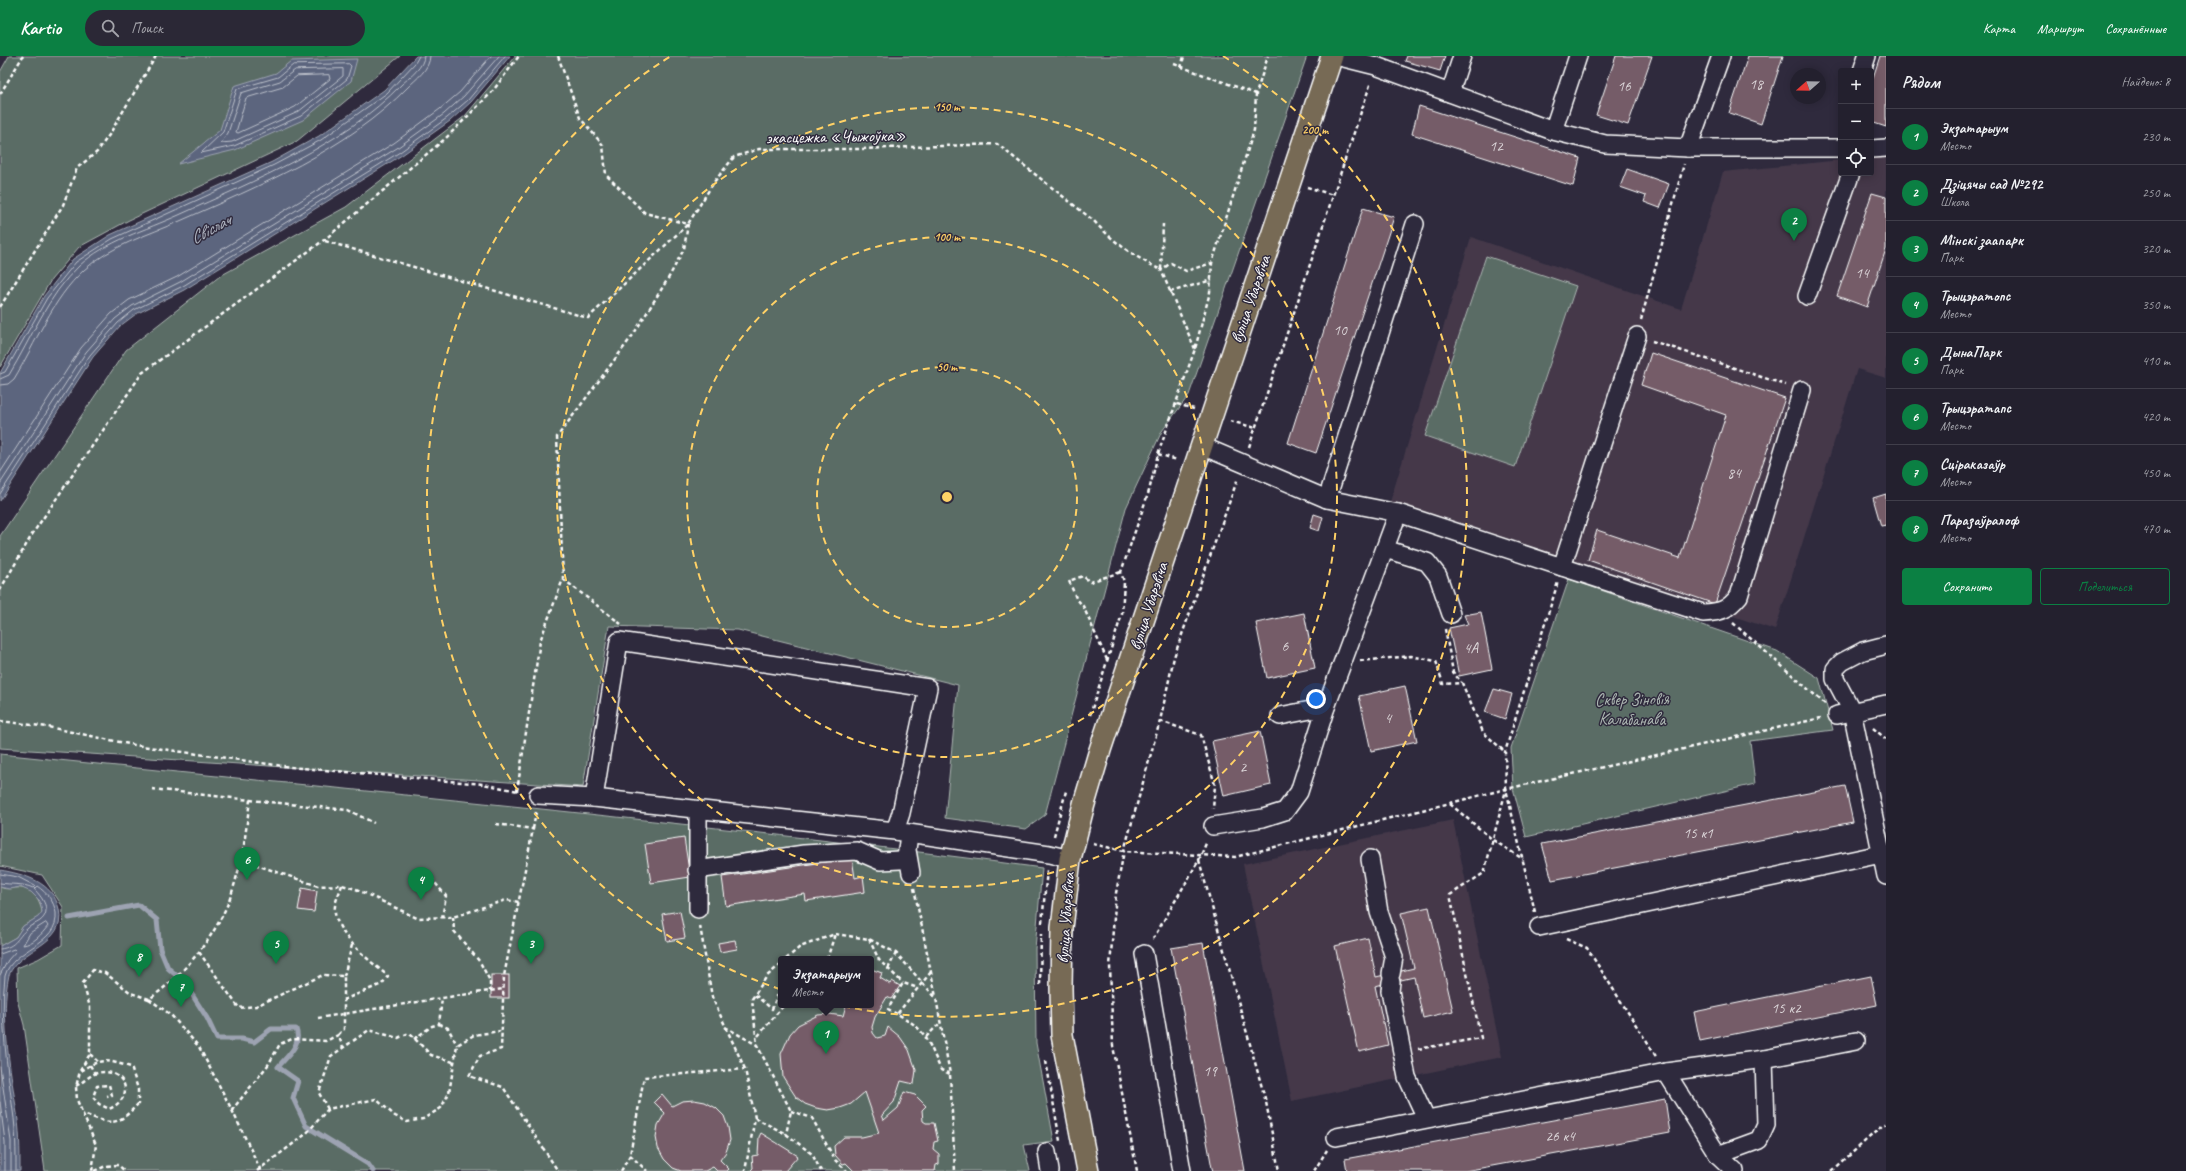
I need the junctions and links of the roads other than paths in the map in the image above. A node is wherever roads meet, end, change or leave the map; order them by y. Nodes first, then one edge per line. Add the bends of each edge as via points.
1 (1332, 56) edge
2 (1336, 56) edge
3 (1462, 56) edge
4 (1578, 56) edge
5 (1721, 56) edge
6 (1867, 56) edge
7 (1863, 68) edge
8 (1450, 93) junction
9 (1553, 131) junction
10 (1838, 144) edge
11 (1688, 148) junction
12 (1886, 148) edge
13 (1874, 149) edge
14 (1850, 176) edge
15 (1415, 224) dead end
16 (1808, 296) dead end
17 (1637, 336) road end
18 (1802, 390) road end
19 (1202, 446) junction
20 (1327, 499) junction
21 (1398, 513) junction
22 (1385, 549) junction
23 (1562, 567) junction
24 (1451, 614) road end
25 (1886, 645) edge
26 (1886, 704) edge
27 (1326, 707) junction
28 (1845, 713) junction
29 (1280, 716) dead end
30 (538, 795) road end
31 (594, 798) junction
32 (698, 810) junction
33 (1212, 826) road end
34 (902, 832) junction
35 (1881, 854) junction
36 (1370, 858) dead end
37 (1070, 859) junction
38 (900, 860) dead end
39 (697, 870) junction
40 (911, 873) road end
41 (1886, 876) edge
42 (698, 910) road end
43 (1539, 927) road end
44 (1144, 954) road end
45 (1856, 1041) dead end
46 (1764, 1059) junction
47 (1666, 1072) junction
48 (1426, 1118) junction
49 (1336, 1137) road end
50 (1053, 1148) road end
51 (1718, 1155) junction
52 (1050, 1171) edge
53 (1088, 1171) edge
54 (1182, 1171) edge
55 (1735, 1171) edge

1 - 19 main road, вуліца Убарэвіча
2 - 8 street via 1376,66
3 - 8 street
4 - 9 street
5 - 11 street
6 - 7 street
8 - 9 street
9 - 11 street via 1605,144
10 - 11 street
12 - 13 street
14 - 16 street
15 - 20 street
17 - 23 street
18 - 23 street via 1739,596 1731,605 1720,612 1703,614
19 - 20 street
19 - 37 main road, вуліца Убарэвіча via 1100,750
20 - 21 street
21 - 22 street
21 - 23 street
22 - 24 street via 1427,562 1438,576
22 - 27 street
25 - 28 street via 1856,655 1842,662 1835,670 1835,679
26 - 28 street
27 - 29 street
27 - 33 street via 1299,792 1285,811 1263,818
28 - 35 street
30 - 31 street
31 - 32 street
31 - 34 street via 619,641 928,688 905,799
32 - 34 street
32 - 39 street
34 - 37 street
34 - 40 street
35 - 41 street
35 - 43 street
36 - 48 street via 1379,912 1394,957 1390,991 1407,1077
37 - 53 main road, вуліца Убарэвіча via 1062,928 1062,1035
38 - 39 street via 880,861 857,851 812,853
39 - 42 street
44 - 54 street
45 - 46 street
46 - 47 street
46 - 51 street via 1766,1124 1759,1140
47 - 48 street
47 - 51 street
48 - 49 street
50 - 52 street
51 - 55 street

